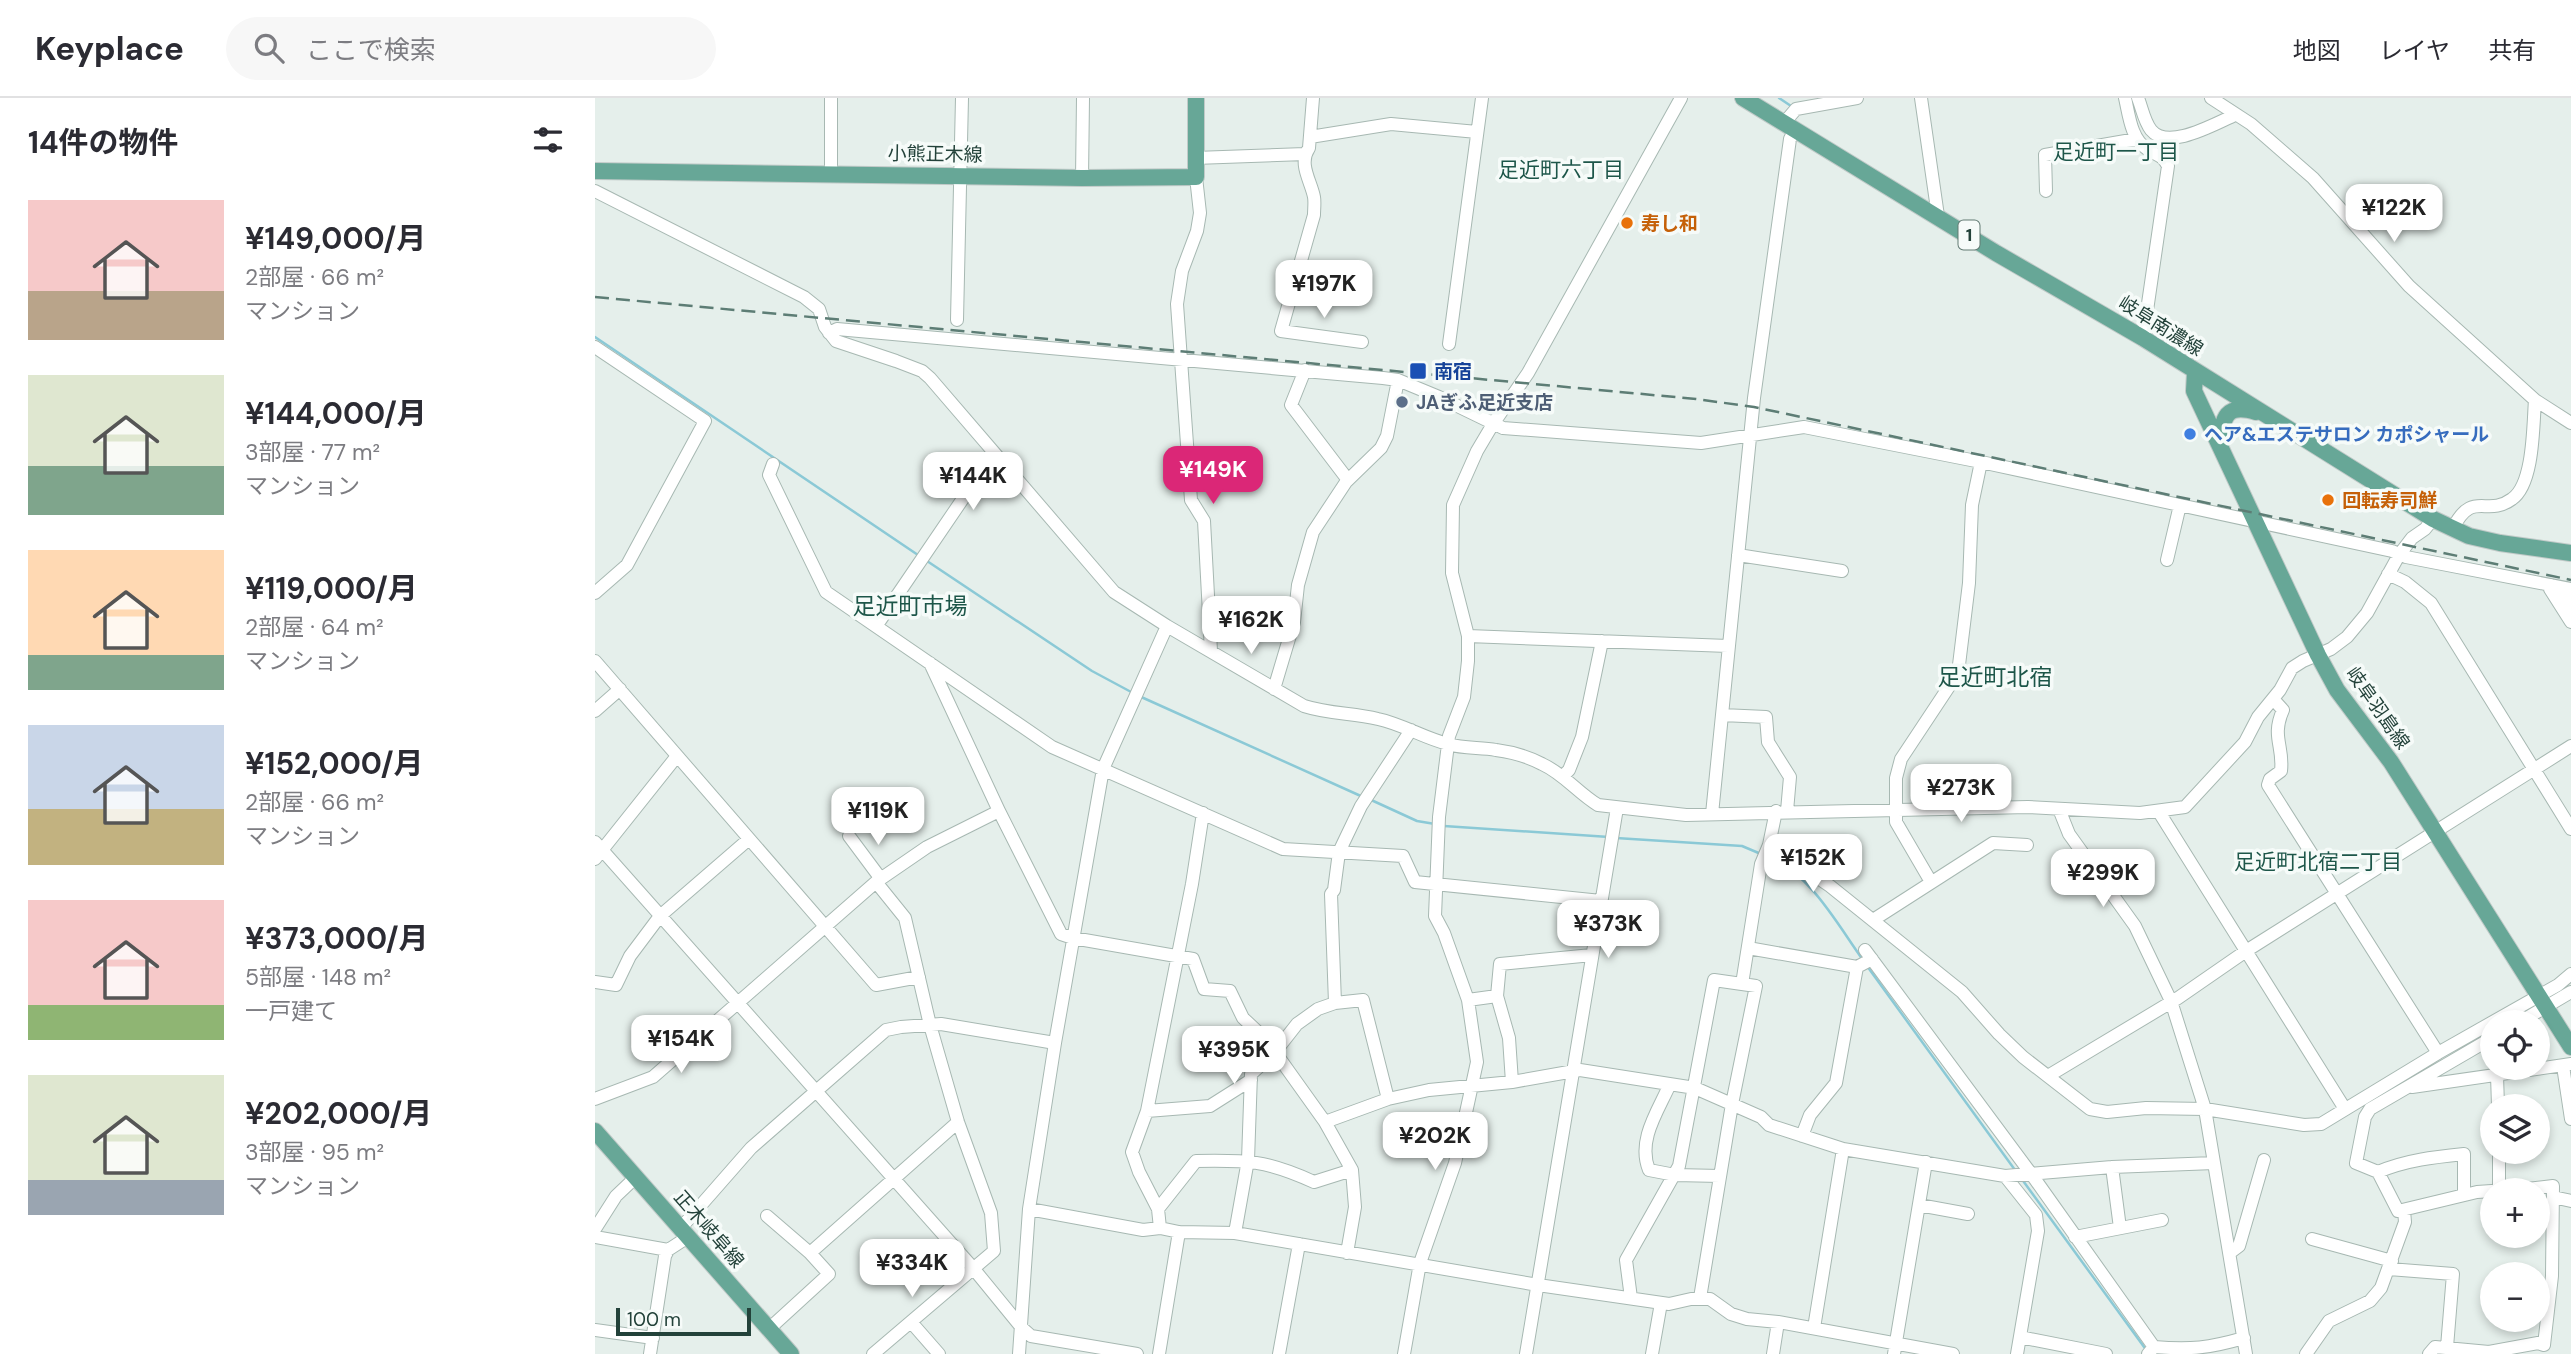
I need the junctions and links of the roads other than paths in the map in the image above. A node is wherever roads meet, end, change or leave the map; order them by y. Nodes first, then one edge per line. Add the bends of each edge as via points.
1 (831, 98) edge
2 (962, 98) edge
3 (1083, 98) edge
4 (1196, 98) edge
5 (1313, 98) edge
6 (1482, 98) edge
7 (1681, 98) edge
8 (1743, 98) edge
9 (1857, 98) edge
10 (1921, 98) edge
11 (2125, 98) edge
12 (2138, 98) edge
13 (2211, 98) edge
14 (2235, 115) junction
15 (1790, 127) junction
16 (1477, 132) junction
17 (1310, 136) junction
18 (2137, 139) junction
19 (1305, 154) junction
20 (1195, 158) junction
21 (595, 171) edge
22 (831, 173) junction
23 (960, 175) junction
24 (1196, 177) junction
25 (1082, 178) junction
26 (595, 191) edge
27 (2046, 191) dead end
28 (1938, 216) junction
29 (957, 320) dead end
30 (829, 333) junction
31 (2143, 338) junction
32 (1362, 342) dead end
33 (1449, 344) dead end
34 (595, 347) edge
35 (1182, 359) junction
36 (1305, 370) junction
37 (2195, 372) junction
38 (1398, 380) junction
39 (2535, 400) junction
40 (2271, 417) junction
41 (2571, 423) edge
42 (1493, 424) junction
43 (1750, 435) junction
44 (2220, 448) junction
45 (994, 453) junction
46 (1981, 463) junction
47 (773, 464) dead end
48 (1348, 480) junction
49 (2180, 505) junction
50 (2433, 519) junction
51 (2255, 522) junction
52 (2453, 528) junction
53 (2571, 553) edge
54 (1738, 555) junction
55 (2399, 555) junction
56 (2167, 560) dead end
57 (1842, 571) dead end
58 (2388, 574) junction
59 (2551, 585) junction
60 (2568, 589) edge
61 (595, 593) edge
62 (2571, 605) edge
63 (2571, 622) edge
64 (877, 625) junction
65 (1167, 626) junction
66 (1468, 636) junction
67 (1602, 641) junction
68 (1728, 646) junction
69 (1211, 651) junction
70 (2318, 655) junction
71 (595, 660) edge
72 (930, 663) junction
73 (620, 689) junction
74 (1274, 689) junction
75 (2273, 699) junction
76 (595, 710) edge
77 (1722, 715) junction
78 (1411, 730) junction
79 (1449, 744) junction
80 (2571, 746) edge
81 (677, 756) junction
82 (1103, 769) junction
83 (2534, 770) junction
84 (1563, 776) junction
85 (1617, 808) junction
86 (1894, 809) junction
87 (2059, 809) junction
88 (999, 811) junction
89 (1781, 811) junction
90 (2159, 812) junction
91 (1203, 813) junction
92 (1712, 814) junction
93 (2571, 829) edge
94 (2435, 831) junction
95 (849, 836) dead end
96 (750, 839) junction
97 (1769, 845) junction
98 (2027, 845) dead end
99 (597, 850) edge
100 (1339, 852) junction
101 (879, 881) junction
102 (1931, 881) junction
103 (1436, 885) junction
104 (2337, 894) junction
105 (1601, 901) junction
106 (660, 916) junction
107 (1873, 920) junction
108 (825, 925) junction
109 (1073, 938) junction
110 (1748, 948) junction
111 (2246, 951) junction
112 (1592, 955) junction
113 (1178, 956) junction
114 (1857, 967) junction
115 (2571, 974) edge
116 (919, 977) junction
117 (595, 982) edge
118 (1742, 984) junction
119 (2571, 992) edge
120 (1497, 996) junction
121 (1468, 1000) junction
122 (2171, 1000) junction
123 (2542, 1001) junction
124 (738, 1003) junction
125 (1335, 1003) junction
126 (2533, 1010) edge
127 (930, 1025) junction
128 (1055, 1043) junction
129 (2480, 1045) edge
130 (2571, 1047) edge
131 (1276, 1051) junction
132 (2438, 1053) junction
133 (2567, 1065) edge
134 (1572, 1072) junction
135 (2048, 1076) junction
136 (2480, 1077) edge
137 (1251, 1080) junction
138 (1512, 1082) junction
139 (1670, 1084) junction
140 (1472, 1086) junction
141 (1695, 1088) junction
142 (2405, 1088) junction
143 (815, 1093) junction
144 (595, 1099) edge
145 (1388, 1099) junction
146 (1731, 1104) junction
147 (2206, 1109) junction
148 (2345, 1110) junction
149 (1147, 1111) junction
150 (2571, 1119) edge
151 (958, 1122) junction
152 (1325, 1122) junction
153 (595, 1131) edge
154 (1802, 1136) junction
155 (1843, 1149) junction
156 (1248, 1160) junction
157 (2264, 1160) dead end
158 (1926, 1162) junction
159 (2214, 1163) junction
160 (2112, 1167) junction
161 (1352, 1170) junction
162 (2378, 1172) junction
163 (1675, 1175) junction
164 (2032, 1175) junction
165 (1720, 1176) junction
166 (2005, 1176) junction
167 (636, 1177) junction
168 (894, 1180) junction
169 (2550, 1186) edge
170 (2480, 1193) edge
171 (2464, 1195) junction
172 (2553, 1197) junction
173 (2571, 1201) edge
174 (1919, 1205) junction
175 (1029, 1209) junction
176 (1158, 1209) junction
177 (2404, 1210) junction
178 (1968, 1214) dead end
179 (767, 1216) dead end
180 (2162, 1220) dead end
181 (1160, 1228) junction
182 (2120, 1228) junction
183 (595, 1229) edge
184 (1179, 1232) junction
185 (684, 1233) junction
186 (1235, 1233) junction
187 (595, 1237) edge
188 (2075, 1237) junction
189 (2312, 1239) dead end
190 (1299, 1244) junction
191 (668, 1250) junction
192 (2231, 1252) junction
193 (810, 1253) junction
194 (1347, 1253) junction
195 (1420, 1263) junction
196 (2391, 1265) junction
197 (973, 1268) junction
198 (1538, 1285) junction
199 (1631, 1298) junction
200 (1700, 1298) junction
201 (1661, 1303) junction
202 (911, 1322) junction
203 (1778, 1322) junction
204 (770, 1328) junction
205 (1021, 1328) junction
206 (1814, 1328) junction
207 (595, 1330) edge
208 (2020, 1337) junction
209 (653, 1338) junction
210 (2244, 1338) junction
211 (2448, 1348) junction
212 (1895, 1349) edge
213 (2543, 1349) edge
214 (2151, 1350) edge
215 (650, 1354) edge
216 (791, 1354) edge
217 (873, 1354) edge
218 (939, 1354) edge
219 (1019, 1354) edge
220 (1137, 1354) edge
221 (1159, 1354) edge
222 (1279, 1354) edge
223 (1404, 1354) edge
224 (1526, 1354) edge
225 (1652, 1354) edge
226 (1773, 1354) edge
227 (1953, 1354) edge
228 (2017, 1354) edge
229 (2106, 1354) edge
230 (2246, 1354) edge
231 (2306, 1354) edge
232 (2429, 1354) edge

1 - 22 street
2 - 23 street
3 - 25 street
4 - 20 main road
5 - 17 street
6 - 16 street
7 - 42 street via 1528,373
8 - 15 main road, 岐阜南濃線 / 1
9 - 15 street via 1796,110
10 - 28 street
11 - 18 street
12 - 14 street via 2149,127 2157,136 2171,139
13 - 14 street
14 - 39 street via 2313,178 2409,286
15 - 28 main road, 岐阜南濃線 / 1
15 - 43 street
16 - 17 street via 1391,124
16 - 33 street
17 - 19 street
18 - 27 street via 2045,155
18 - 31 street via 2145,149 2163,156 2168,166
19 - 20 street
19 - 32 street via 1314,215 1281,331
20 - 24 main road
21 - 22 main road, 小熊正木線
22 - 23 main road, 小熊正木線
23 - 25 main road, 小熊正木線
23 - 29 street
24 - 25 main road, 小熊正木線
24 - 35 street via 1200,212 1178,292
26 - 30 street via 804,297 819,309
28 - 31 main road, 岐阜南濃線 / 1
30 - 35 street via 837,329
30 - 45 street via 844,344 922,371
31 - 37 main road, 岐阜南濃線 / 1
34 - 61 street via 705,421 627,565
35 - 36 street
35 - 69 street via 1191,500 1204,521
36 - 38 street
36 - 48 street via 1291,405
37 - 40 main road, 岐阜南濃線 / 1
37 - 44 main road, 岐阜羽島線 via 2193,391
38 - 42 street
38 - 48 street via 1381,448
39 - 41 street
39 - 52 street via 2529,461 2519,491 2500,505 2471,506
40 - 44 main road via 2236,409 2226,414
40 - 50 main road, 岐阜南濃線 / 1
42 - 43 street via 1701,443
42 - 66 street via 1453,505 1452,573
43 - 46 street via 1804,427
43 - 54 street
44 - 51 main road, 岐阜羽島線
45 - 64 street
45 - 65 street via 1114,592
46 - 49 street
46 - 86 street via 1972,505 1958,673 1901,759
47 - 64 street via 769,475 826,592
48 - 74 street via 1313,532
49 - 51 street
49 - 56 street
50 - 52 main road, 岐阜南濃線 / 1
50 - 55 street
51 - 55 street
51 - 70 main road, 岐阜羽島線
52 - 53 main road, 岐阜南濃線 / 1 via 2500,543
54 - 57 street
54 - 68 street
55 - 58 street
55 - 59 street
58 - 70 street via 2367,613 2347,637
58 - 83 street via 2431,603
59 - 60 street
59 - 63 street
60 - 62 street via 2564,594
64 - 72 street
65 - 69 street
65 - 82 street
66 - 67 street
66 - 79 street via 1464,697
67 - 68 street
67 - 84 street via 1582,737
68 - 77 street
69 - 74 street
70 - 75 street via 2293,668
70 - 94 main road, 岐阜羽島線 via 2337,690
71 - 73 street
72 - 82 street via 1052,747
72 - 88 street
73 - 76 street
73 - 81 street
74 - 78 street via 1327,713 1360,715
75 - 90 street via 2245,742 2193,800 2185,807
75 - 104 street via 2283,710 2276,732 2282,763 2268,785
77 - 89 street via 1766,717 1768,742 1790,777
77 - 92 street
78 - 79 street
78 - 100 street via 1361,806
79 - 84 street via 1509,753
79 - 103 street
80 - 83 street
81 - 96 street
81 - 99 street
82 - 91 street
82 - 109 street
83 - 93 street
83 - 94 street
84 - 85 street via 1586,798
85 - 92 street
85 - 105 street
86 - 87 street
86 - 89 street
86 - 102 street via 1896,822
87 - 90 street
87 - 122 street via 2069,834 2135,926
88 - 101 street via 927,848
88 - 109 street via 1061,934
89 - 92 street
89 - 97 street
90 - 111 street
91 - 100 street via 1283,849
91 - 113 street
94 - 104 street
94 - 123 main road, 岐阜羽島線
95 - 101 street
96 - 106 street
96 - 108 street
97 - 107 street
97 - 110 street via 1761,864
98 - 102 street via 1993,843
99 - 106 street
100 - 103 street via 1403,856 1415,882
100 - 125 street via 1331,894
101 - 108 street
101 - 116 street via 905,918
102 - 107 street
103 - 105 street
103 - 121 street via 1435,915
104 - 111 street
104 - 132 street
105 - 112 street
106 - 117 street via 630,956 616,985
106 - 124 street
107 - 135 street via 1962,992 1999,1034
108 - 116 street via 876,985
108 - 124 street
109 - 113 street
109 - 128 street
110 - 114 street
110 - 118 street
111 - 122 street
111 - 148 street
112 - 120 street via 1500,964
112 - 134 street
113 - 131 street via 1193,959 1204,989 1230,991 1243,1018
113 - 149 street
114 - 154 street via 1836,1083 1810,1115
114 - 164 street via 1869,955
115 - 123 street
116 - 127 street
118 - 141 street via 1714,980
118 - 146 street via 1756,986
119 - 123 street
120 - 121 street
120 - 138 street via 1509,1038
121 - 140 street via 1477,1062
122 - 135 street
122 - 147 street
123 - 126 street
123 - 130 main road, 岐阜羽島線
123 - 132 street
124 - 143 street
124 - 144 street via 653,1077
125 - 131 street via 1297,1024
125 - 145 street via 1363,1000
127 - 128 street
127 - 143 street via 886,1030
127 - 151 street
128 - 175 street
129 - 142 street
131 - 137 street via 1251,1074
131 - 152 street
132 - 148 street
133 - 150 street
134 - 138 street
134 - 139 street
134 - 198 street
135 - 147 street via 2090,1109
136 - 142 street
137 - 149 street via 1210,1106
137 - 156 street
138 - 140 street
139 - 141 street
139 - 163 street via 1646,1135 1645,1160 1649,1170
140 - 145 street
140 - 195 street via 1455,1163
141 - 146 street
141 - 163 street
142 - 162 street via 2370,1109 2365,1117 2356,1163
143 - 168 street
143 - 185 street via 751,1148
145 - 152 street
146 - 154 street via 1769,1125
146 - 165 street
147 - 148 street via 2313,1126
147 - 159 street
149 - 176 street via 1132,1152
151 - 168 street
151 - 197 street via 991,1213 994,1251
152 - 161 street
153 - 167 main road, 正木岐阜線
154 - 155 street
155 - 158 street
155 - 206 street
156 - 161 street via 1314,1182
156 - 176 street via 1196,1161
156 - 186 street
157 - 192 street via 2239,1246
158 - 166 street
158 - 174 street
159 - 160 street
159 - 192 street
160 - 164 street
160 - 182 street
161 - 194 street via 1355,1208
162 - 171 street via 2425,1158 2464,1154
162 - 177 street via 2397,1211
163 - 165 street
163 - 199 street via 1626,1260
164 - 166 street
164 - 188 street
165 - 200 street
166 - 208 street via 2036,1215 2038,1231
167 - 183 street via 616,1196
167 - 185 main road, 正木岐阜線
168 - 193 street
168 - 197 street
169 - 172 street
170 - 171 street
171 - 177 street
172 - 173 street
172 - 213 street via 2552,1276
174 - 178 street
174 - 212 street
175 - 181 street via 1143,1230
175 - 205 street
176 - 181 street
177 - 196 street via 2405,1222
179 - 193 street
180 - 182 street
181 - 184 street
182 - 188 street
184 - 186 street
184 - 221 street
185 - 191 street
185 - 204 main road, 正木岐阜線
186 - 190 street
187 - 191 street
188 - 214 street
189 - 196 street
190 - 194 street
190 - 222 street
191 - 209 street
192 - 210 street
193 - 204 street via 829,1274
194 - 195 street
195 - 198 street
195 - 223 street
196 - 211 street via 2453,1273
196 - 231 street via 2370,1301 2329,1321
197 - 202 street
197 - 205 street
198 - 199 street
198 - 224 street
199 - 201 street
200 - 201 street
200 - 203 street via 1747,1319
201 - 225 street
202 - 217 street
202 - 218 street
203 - 206 street
203 - 226 street
204 - 216 main road, 正木岐阜線
205 - 219 street
205 - 220 street via 1031,1336
206 - 212 street
207 - 209 street
208 - 228 street
208 - 229 street
209 - 215 street
210 - 214 street via 2212,1347
210 - 230 street
211 - 213 street via 2489,1352 2538,1343
211 - 232 street via 2435,1347
212 - 227 street

